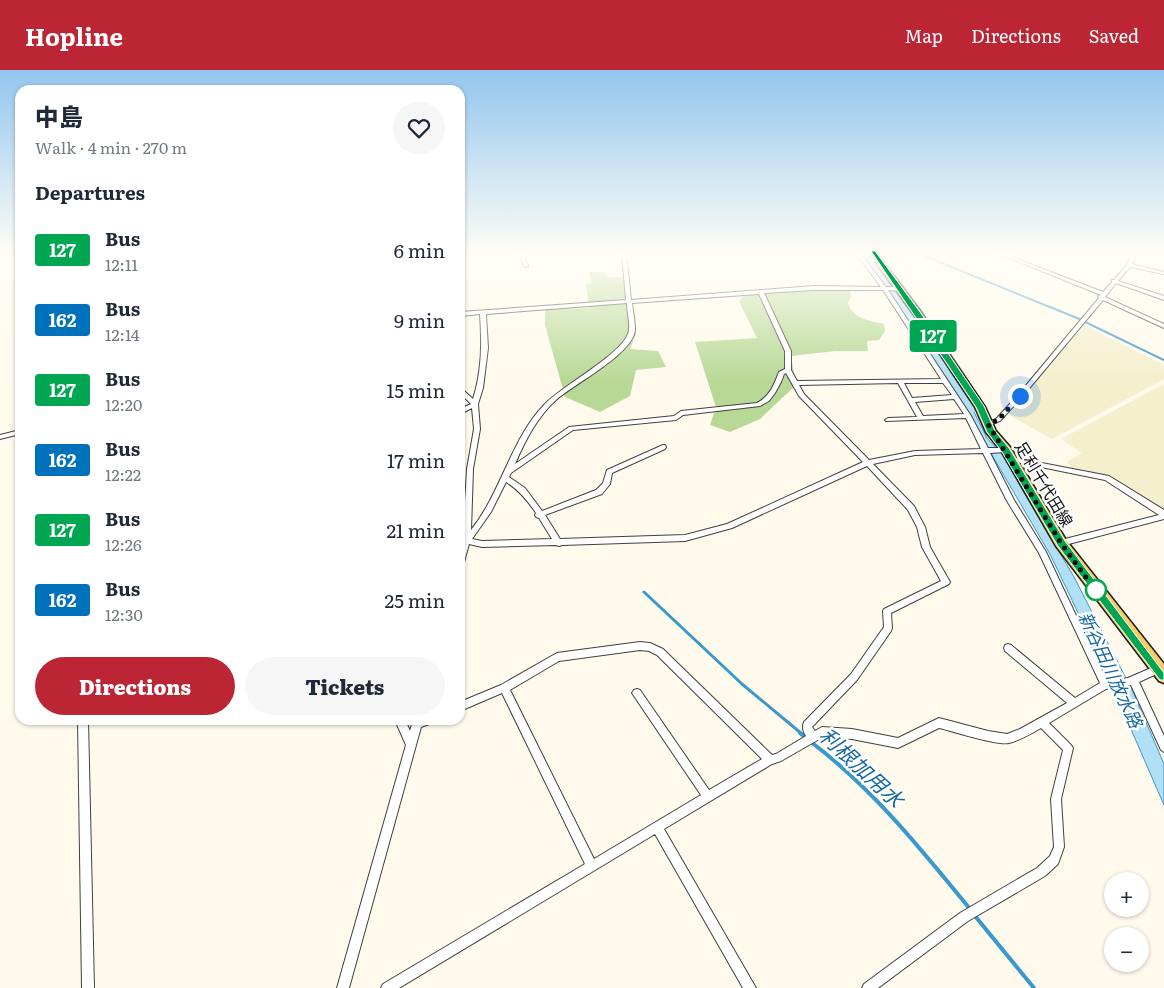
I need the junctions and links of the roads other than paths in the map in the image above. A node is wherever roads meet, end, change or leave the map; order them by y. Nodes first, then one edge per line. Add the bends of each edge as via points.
1 (627, 296) edge
2 (715, 296) edge
3 (764, 296) edge
4 (889, 296) edge
5 (902, 296) edge
6 (1102, 296) joint
7 (628, 303) junction
8 (483, 312) junction
9 (465, 314) edge
10 (1164, 326) edge
11 (788, 370) junction
12 (945, 381) junction
13 (900, 382) junction
14 (795, 383) junction
15 (465, 395) edge
16 (956, 397) junction
17 (911, 400) junction
18 (474, 404) junction
19 (465, 409) edge
20 (968, 416) junction
21 (921, 418) junction
22 (888, 420) dead end
23 (988, 424) junction
24 (15, 433) edge
25 (0, 437) edge
26 (663, 447) dead end
27 (987, 450) junction
28 (1006, 453) junction
29 (869, 462) junction
30 (508, 475) junction
31 (539, 515) junction
32 (1164, 515) edge
33 (465, 520) edge
34 (465, 539) edge
35 (465, 541) edge
36 (559, 543) junction
37 (1061, 543) junction
38 (1008, 648) dead end
39 (1161, 673) edge
40 (1131, 681) junction
41 (1107, 685) junction
42 (504, 688) junction
43 (637, 693) dead end
44 (1074, 703) junction
45 (465, 705) edge
46 (1042, 722) junction
47 (83, 725) edge
48 (402, 725) edge
49 (416, 725) edge
50 (1155, 728) junction
51 (813, 736) junction
52 (1164, 736) edge
53 (411, 744) junction
54 (1164, 747) edge
55 (770, 760) junction
56 (708, 798) junction
57 (657, 828) junction
58 (592, 866) junction
59 (88, 988) edge
60 (343, 988) edge
61 (387, 988) edge
62 (750, 988) edge
63 (868, 988) edge

1 - 7 street
2 - 7 street
3 - 11 street via 788,351
4 - 12 street
5 - 23 main road, 足利千代田線 via 980,406
6 - 10 street
6 - 23 street via 1003,415
7 - 8 street
7 - 30 street via 630,338 620,350 559,393 545,407
8 - 9 street
8 - 18 street via 485,348 480,388
11 - 14 street
11 - 30 street via 781,373 779,385 762,403 680,412 676,418 571,428
12 - 13 street
12 - 16 street
13 - 14 street
13 - 17 street
14 - 29 street via 802,395
15 - 18 street
16 - 17 street
16 - 20 street
17 - 21 street
18 - 19 street
18 - 33 street via 477,429
20 - 21 street
20 - 27 street
21 - 22 street
23 - 28 main road, 足利千代田線
24 - 25 street
26 - 31 street via 609,472 606,484 599,492
27 - 28 street
27 - 29 street via 915,453
27 - 41 street via 1011,501 1042,552
28 - 32 street via 1107,478
28 - 37 main road, 足利千代田線
29 - 36 street via 710,533 668,540
29 - 51 street via 914,513 926,547 946,582 888,612 888,628 858,672 807,725
30 - 31 street
30 - 34 street via 487,514
31 - 36 street
32 - 37 street
35 - 36 street
37 - 39 main road, 足利千代田線
38 - 44 street
39 - 40 street
40 - 41 street
40 - 50 street
41 - 44 street
42 - 45 street
42 - 55 street via 557,657 650,647 660,652
42 - 58 street
43 - 56 street
44 - 46 street
46 - 51 street via 1007,739 939,723 898,743 837,731
46 - 63 street via 1068,748 1056,799 1059,847 1054,860 1041,872 964,917
47 - 59 street
48 - 53 street
49 - 53 street
50 - 52 street
50 - 54 street
51 - 55 street
53 - 60 street
55 - 56 street
56 - 57 street
57 - 58 street
57 - 62 street
58 - 61 street

